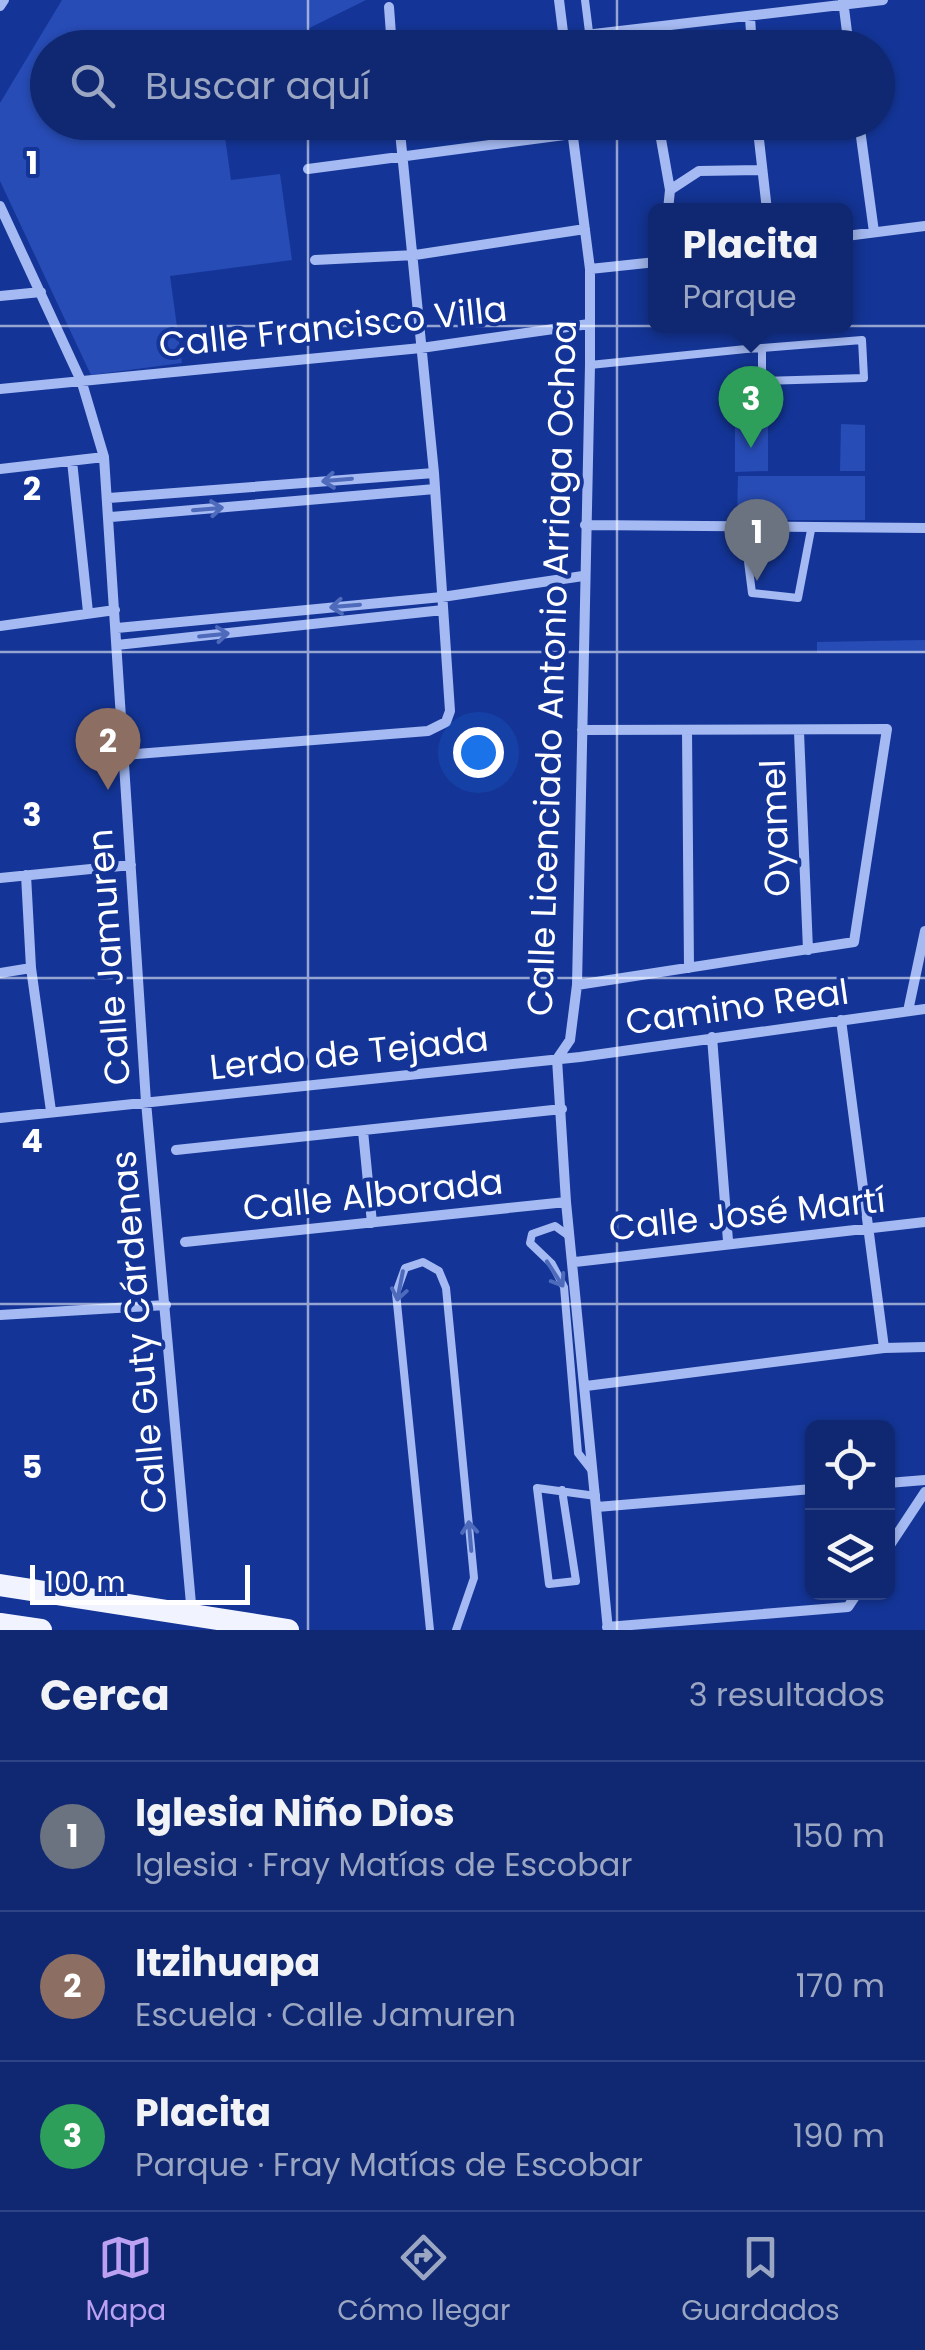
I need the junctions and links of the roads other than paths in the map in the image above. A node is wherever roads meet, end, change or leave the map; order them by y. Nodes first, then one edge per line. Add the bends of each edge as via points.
1 (560, 0) edge
2 (585, 0) edge
3 (882, 0) edge
4 (843, 3) edge
5 (388, 7) dead end
6 (750, 17) junction
7 (390, 30) edge
8 (564, 30) edge
9 (589, 30) edge
10 (610, 30) edge
11 (751, 30) edge
12 (847, 30) edge
13 (400, 140) edge
14 (504, 140) edge
15 (574, 140) edge
16 (661, 140) edge
17 (758, 140) edge
18 (861, 140) edge
19 (402, 158) junction
20 (308, 169) dead end
21 (760, 170) junction
22 (670, 190) junction
23 (669, 203) edge
24 (766, 203) edge
25 (0, 206) edge
26 (925, 226) edge
27 (586, 230) junction
28 (874, 232) junction
29 (853, 235) edge
30 (415, 256) junction
31 (315, 260) dead end
32 (648, 263) edge
33 (590, 269) junction
34 (41, 292) junction
35 (0, 296) edge
36 (589, 324) junction
37 (421, 348) junction
38 (762, 348) junction
39 (590, 366) junction
40 (82, 383) junction
41 (0, 389) edge
42 (104, 457) junction
43 (72, 461) junction
44 (0, 469) edge
45 (434, 473) junction
46 (264, 486) junction
47 (435, 490) junction
48 (109, 498) junction
49 (265, 504) junction
50 (111, 517) junction
51 (585, 526) junction
52 (925, 528) edge
53 (744, 530) junction
54 (811, 530) junction
55 (583, 576) junction
56 (442, 597) junction
57 (115, 610) junction
58 (443, 610) junction
59 (88, 612) junction
60 (280, 612) junction
61 (0, 626) edge
62 (116, 628) junction
63 (280, 628) junction
64 (118, 644) junction
65 (582, 730) junction
66 (686, 730) junction
67 (799, 732) junction
68 (124, 756) junction
69 (131, 864) junction
70 (26, 875) junction
71 (0, 878) edge
72 (925, 931) edge
73 (808, 950) junction
74 (31, 968) junction
75 (689, 968) junction
76 (0, 973) edge
77 (576, 985) junction
78 (925, 1009) edge
79 (908, 1010) junction
80 (841, 1020) junction
81 (712, 1037) junction
82 (557, 1059) junction
83 (146, 1102) junction
84 (562, 1110) junction
85 (51, 1111) junction
86 (0, 1118) edge
87 (363, 1131) junction
88 (176, 1150) dead end
89 (566, 1202) junction
90 (925, 1222) edge
91 (372, 1223) junction
92 (866, 1229) junction
93 (572, 1239) junction
94 (728, 1241) junction
95 (184, 1242) dead end
96 (575, 1262) junction
97 (166, 1305) junction
98 (0, 1315) edge
99 (925, 1346) edge
100 (884, 1348) junction
101 (586, 1386) junction
102 (594, 1473) junction
103 (925, 1480) edge
104 (895, 1482) edge
105 (805, 1489) edge
106 (562, 1490) junction
107 (925, 1492) edge
108 (596, 1501) junction
109 (895, 1537) edge
110 (0, 1585) edge
111 (853, 1600) edge
112 (192, 1616) junction
113 (0, 1624) edge
114 (608, 1629) edge
115 (41, 1630) edge
116 (288, 1630) edge
117 (430, 1630) edge
118 (456, 1630) edge

1 - 8 street
2 - 9 lane
3 - 4 street
4 - 6 street
4 - 12 street
5 - 7 street
6 - 10 street
6 - 11 street
13 - 19 street
14 - 19 street
15 - 27 street, Calle Licenciado Antonio Arriaga Ochoa
16 - 22 street
17 - 21 street
18 - 28 street
19 - 20 street
19 - 30 street
21 - 22 street via 699,171
21 - 24 street
22 - 23 street
25 - 34 street, Calle Jamuren
26 - 28 street
27 - 30 street
27 - 33 street, Calle Licenciado Antonio Arriaga Ochoa
28 - 29 street
30 - 31 street
30 - 37 street
32 - 33 street
33 - 36 street, Calle Licenciado Antonio Arriaga Ochoa
34 - 35 street
34 - 40 street, Calle Jamuren
36 - 37 street, Calle Francisco Villa
36 - 39 street, Calle Licenciado Antonio Arriaga Ochoa
37 - 40 street, Calle Francisco Villa
37 - 45 street
38 - 38 lane via 862,340 864,378 762,382
38 - 39 lane
39 - 51 street, Calle Licenciado Antonio Arriaga Ochoa
40 - 41 street, Calle Francisco Villa
40 - 42 street, Calle Jamuren
42 - 43 street
42 - 48 street, Calle Jamuren
43 - 44 street
43 - 59 street
45 -> 46 street
45 - 47 street
46 - 48 street
46 - 49 street
47 - 49 street
47 - 56 street
48 - 50 street, Calle Jamuren
50 -> 49 street
50 - 57 street, Calle Jamuren
51 - 53 street
51 - 55 street, Calle Licenciado Antonio Arriaga Ochoa
52 - 54 street
53 - 54 street
53 - 54 lane via 752,593 798,598
55 - 56 street
55 - 65 street, Calle Licenciado Antonio Arriaga Ochoa
56 - 58 street
56 -> 60 street
57 - 59 street
57 - 62 street, Calle Jamuren
58 - 63 street
58 - 68 street via 450,711 446,722 428,731
59 - 61 street
60 - 62 street
60 - 63 street
62 - 64 street, Calle Jamuren
64 -> 63 street
64 - 68 street, Calle Jamuren
65 - 66 street
65 - 77 street, Calle Licenciado Antonio Arriaga Ochoa
66 - 67 street
66 - 75 street
67 - 73 street, Oyamel
67 - 73 street, Oyamel via 887,730 854,942
68 - 69 street, Calle Jamuren
69 - 70 street
69 - 83 street, Calle Jamuren
70 - 71 street
70 - 74 street
72 - 79 street
73 - 75 street
74 - 76 street
74 - 85 street
75 - 77 street
77 - 82 street, Calle Licenciado Antonio Arriaga Ochoa via 570,1040
78 - 79 street, Camino Real
79 - 80 street, Camino Real
80 - 81 street, Camino Real
80 - 92 street
81 - 82 street, Camino Real
81 - 94 street
82 - 83 street, Lerdo de Tejada
82 - 84 street, Calle Licenciado Antonio Arriaga Ochoa
83 - 85 street, Lerdo de Tejada
83 - 97 street, Calle Guty Cárdenas
84 - 87 street
84 - 89 street, Calle Licenciado Antonio Arriaga Ochoa
85 - 86 street, Lerdo de Tejada
87 - 88 street
87 - 91 street
89 - 91 street, Calle Alborada
89 - 93 street, Calle Licenciado Antonio Arriaga Ochoa
90 - 92 street, Calle José Martí
91 - 95 street, Calle Alborada
92 - 94 street, Calle José Martí
92 - 100 street
93 - 96 street, Calle Licenciado Antonio Arriaga Ochoa
93 -> 102 lane via 554,1226 532,1234 530,1243 564,1287 578,1453
94 - 96 street, Calle José Martí
96 - 101 street, Calle Licenciado Antonio Arriaga Ochoa
97 - 98 street
97 - 112 street, Calle Guty Cárdenas
99 - 100 street
100 - 101 street
101 - 102 street, Calle Licenciado Antonio Arriaga Ochoa
102 - 108 street, Calle Licenciado Antonio Arriaga Ochoa
103 - 104 street
105 - 108 street
106 - 106 lane via 537,1488 549,1584 576,1581
106 - 108 lane
107 - 109 street
108 - 114 street, Calle Licenciado Antonio Arriaga Ochoa
110 - 112 main road
111 - 114 street via 848,1607
112 - 116 main road
113 - 115 main road
118 -> 117 lane via 474,1578 446,1288 439,1272 423,1262 405,1268 396,1293

